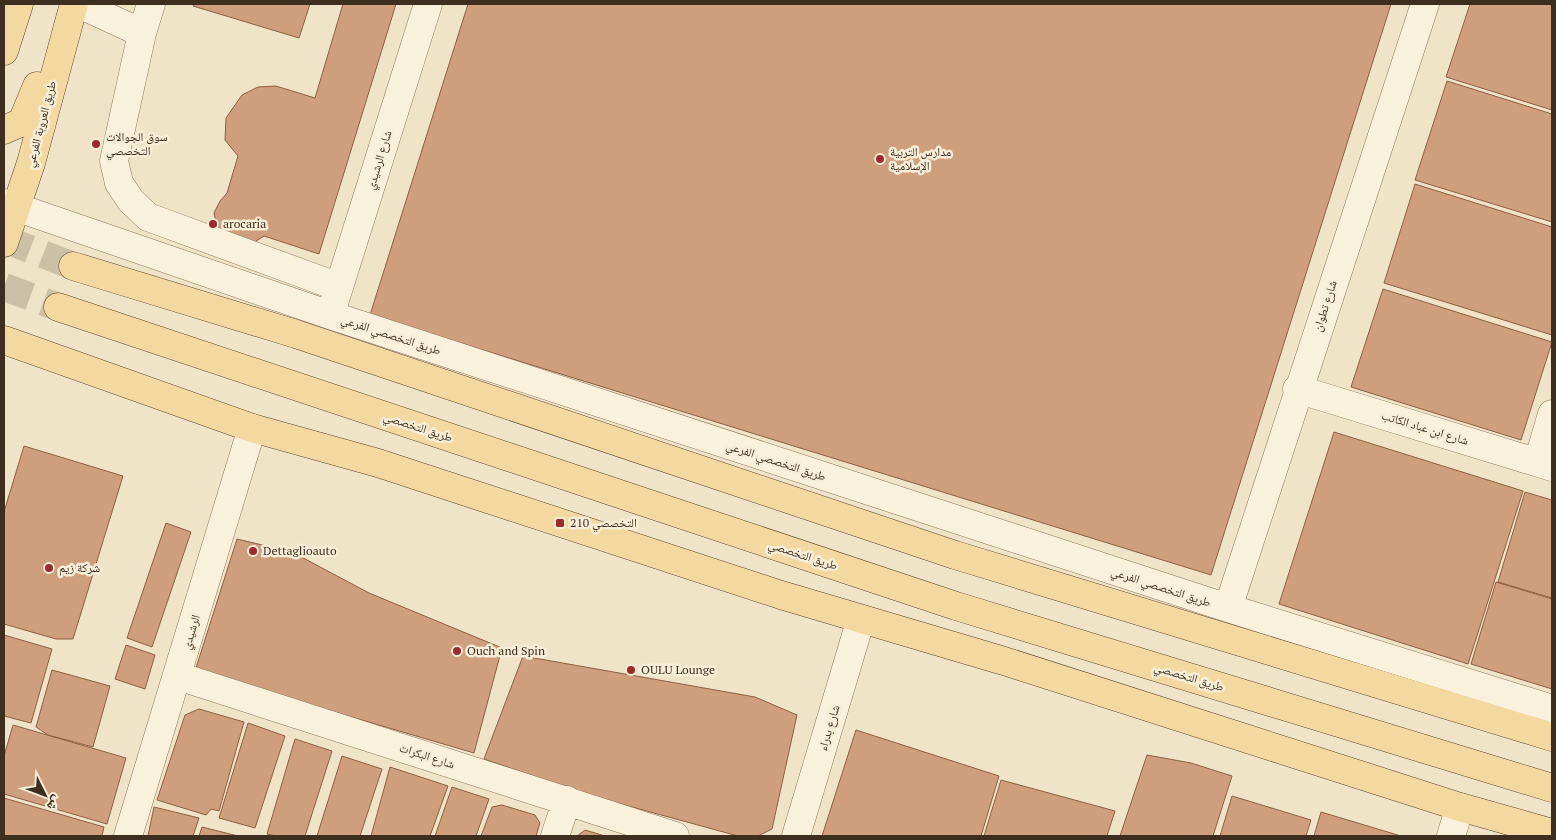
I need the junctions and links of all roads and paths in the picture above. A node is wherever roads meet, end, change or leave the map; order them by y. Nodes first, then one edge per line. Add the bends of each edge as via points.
1 (19, 4) edge
2 (74, 4) edge
3 (79, 4) edge
4 (151, 4) edge
5 (428, 4) edge
6 (1424, 4) edge
7 (142, 33) junction
8 (4, 52) edge
9 (4, 130) edge
10 (10, 205) edge
11 (4, 243) edge
12 (73, 266) tunnel mouth
13 (339, 286) junction
14 (58, 307) tunnel mouth
15 (330, 315) junction
16 (4, 340) edge
17 (1297, 389) junction
18 (1552, 414) edge
19 (252, 428) junction
20 (1545, 465) edge
21 (1228, 608) junction
22 (861, 619) junction
23 (178, 676) junction
24 (1552, 709) edge
25 (1552, 737) edge
26 (1552, 788) edge
27 (567, 800) junction
28 (1460, 807) junction
29 (1552, 833) edge
30 (128, 836) edge
31 (555, 836) edge
32 (675, 836) edge
33 (796, 836) edge
34 (1451, 836) edge

1 - 8 main road
2 - 9 main road via 22,122
2 - 10 main road, طريق العروبة الفرعي
3 - 7 street
4 - 7 street
5 - 13 street, شارع الرشيدي
6 - 17 street, شارع تطوان
7 - 13 street via 114,161 119,184 131,201 148,217
10 - 11 main road, طريق العروبة الفرعي
10 - 15 street, طريق التخصصي الفرعي
12 - 25 main road via 296,334 955,556
13 - 15 street, شارع الرشيدي
14 - 26 main road, طريق التخصصي via 956,606
15 - 21 street, طريق التخصصي الفرعي
16 - 19 main road
17 - 20 street, شارع ابن عباد الكاتب
17 - 21 street, شارع تطوان
18 - 20 street
19 - 22 main road via 378,463
19 - 23 street, الرشيدي
21 - 24 street, طريق التخصصي الفرعي
22 - 28 main road
22 - 33 street, شارع بدراء
23 - 27 street, شارع البكرات
23 - 30 street, الرشيدي
27 - 31 street
27 - 32 street, شارع البكرات
28 - 29 main road
28 - 34 street

